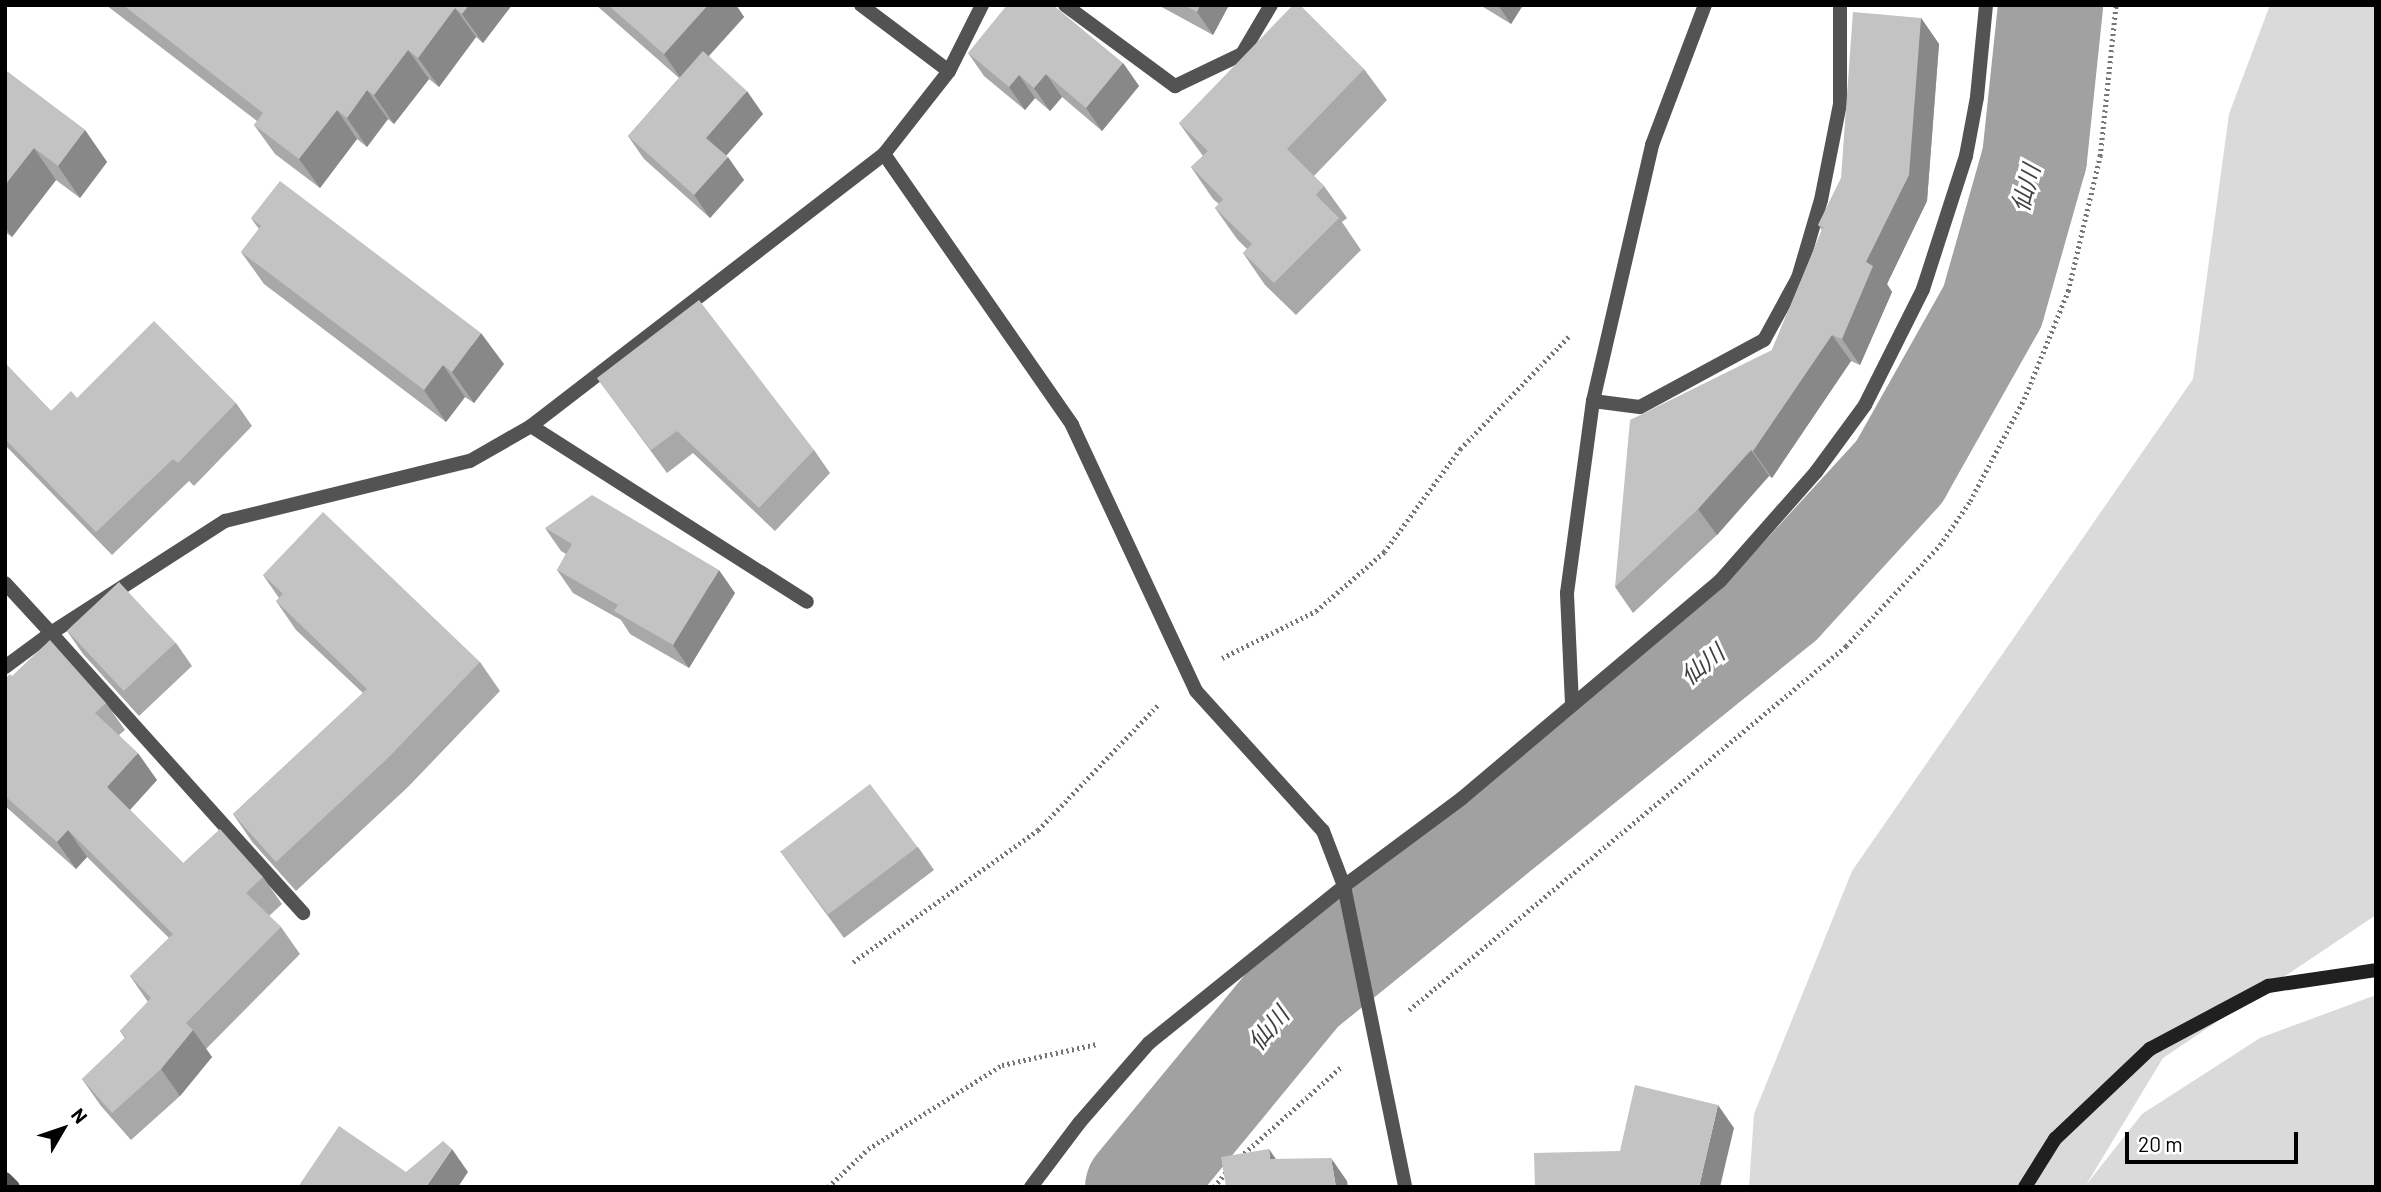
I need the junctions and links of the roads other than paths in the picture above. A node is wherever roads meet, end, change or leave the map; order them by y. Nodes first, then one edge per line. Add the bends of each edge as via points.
1 (861, 5) edge
2 (982, 5) edge
3 (1065, 5) edge
4 (1271, 5) edge
5 (1705, 5) edge
6 (1840, 5) edge
7 (1986, 5) edge
8 (948, 71) junction
9 (884, 154) junction
10 (1593, 401) junction
11 (531, 426) junction
12 (5, 583) edge
13 (807, 602) dead end
14 (51, 633) junction
15 (5, 667) edge
16 (1573, 704) junction
17 (1344, 886) junction
18 (303, 913) dead end
19 (2376, 970) edge
20 (5, 1178) edge
21 (13, 1187) edge
22 (1031, 1187) edge
23 (1405, 1187) edge
24 (2025, 1187) edge

1 - 8 street
2 - 8 street
3 - 4 street via 1175,86 1242,54
5 - 10 street via 1652,145
6 - 10 street via 1840,104 1821,200 1798,278 1764,340 1640,407
7 - 16 street via 1966,156 1923,289 1865,405 1816,472 1720,581
8 - 9 street
9 - 11 street
9 - 17 street via 1072,425 1196,691 1323,831
10 - 16 street via 1567,593
11 - 13 street
11 - 14 street via 470,461 225,521
12 - 14 street
14 - 15 street
14 - 18 street
16 - 17 street via 1461,799
17 - 22 street via 1149,1043
17 - 23 street
19 - 24 street via 2267,986 2150,1049 2055,1139
20 - 21 street

